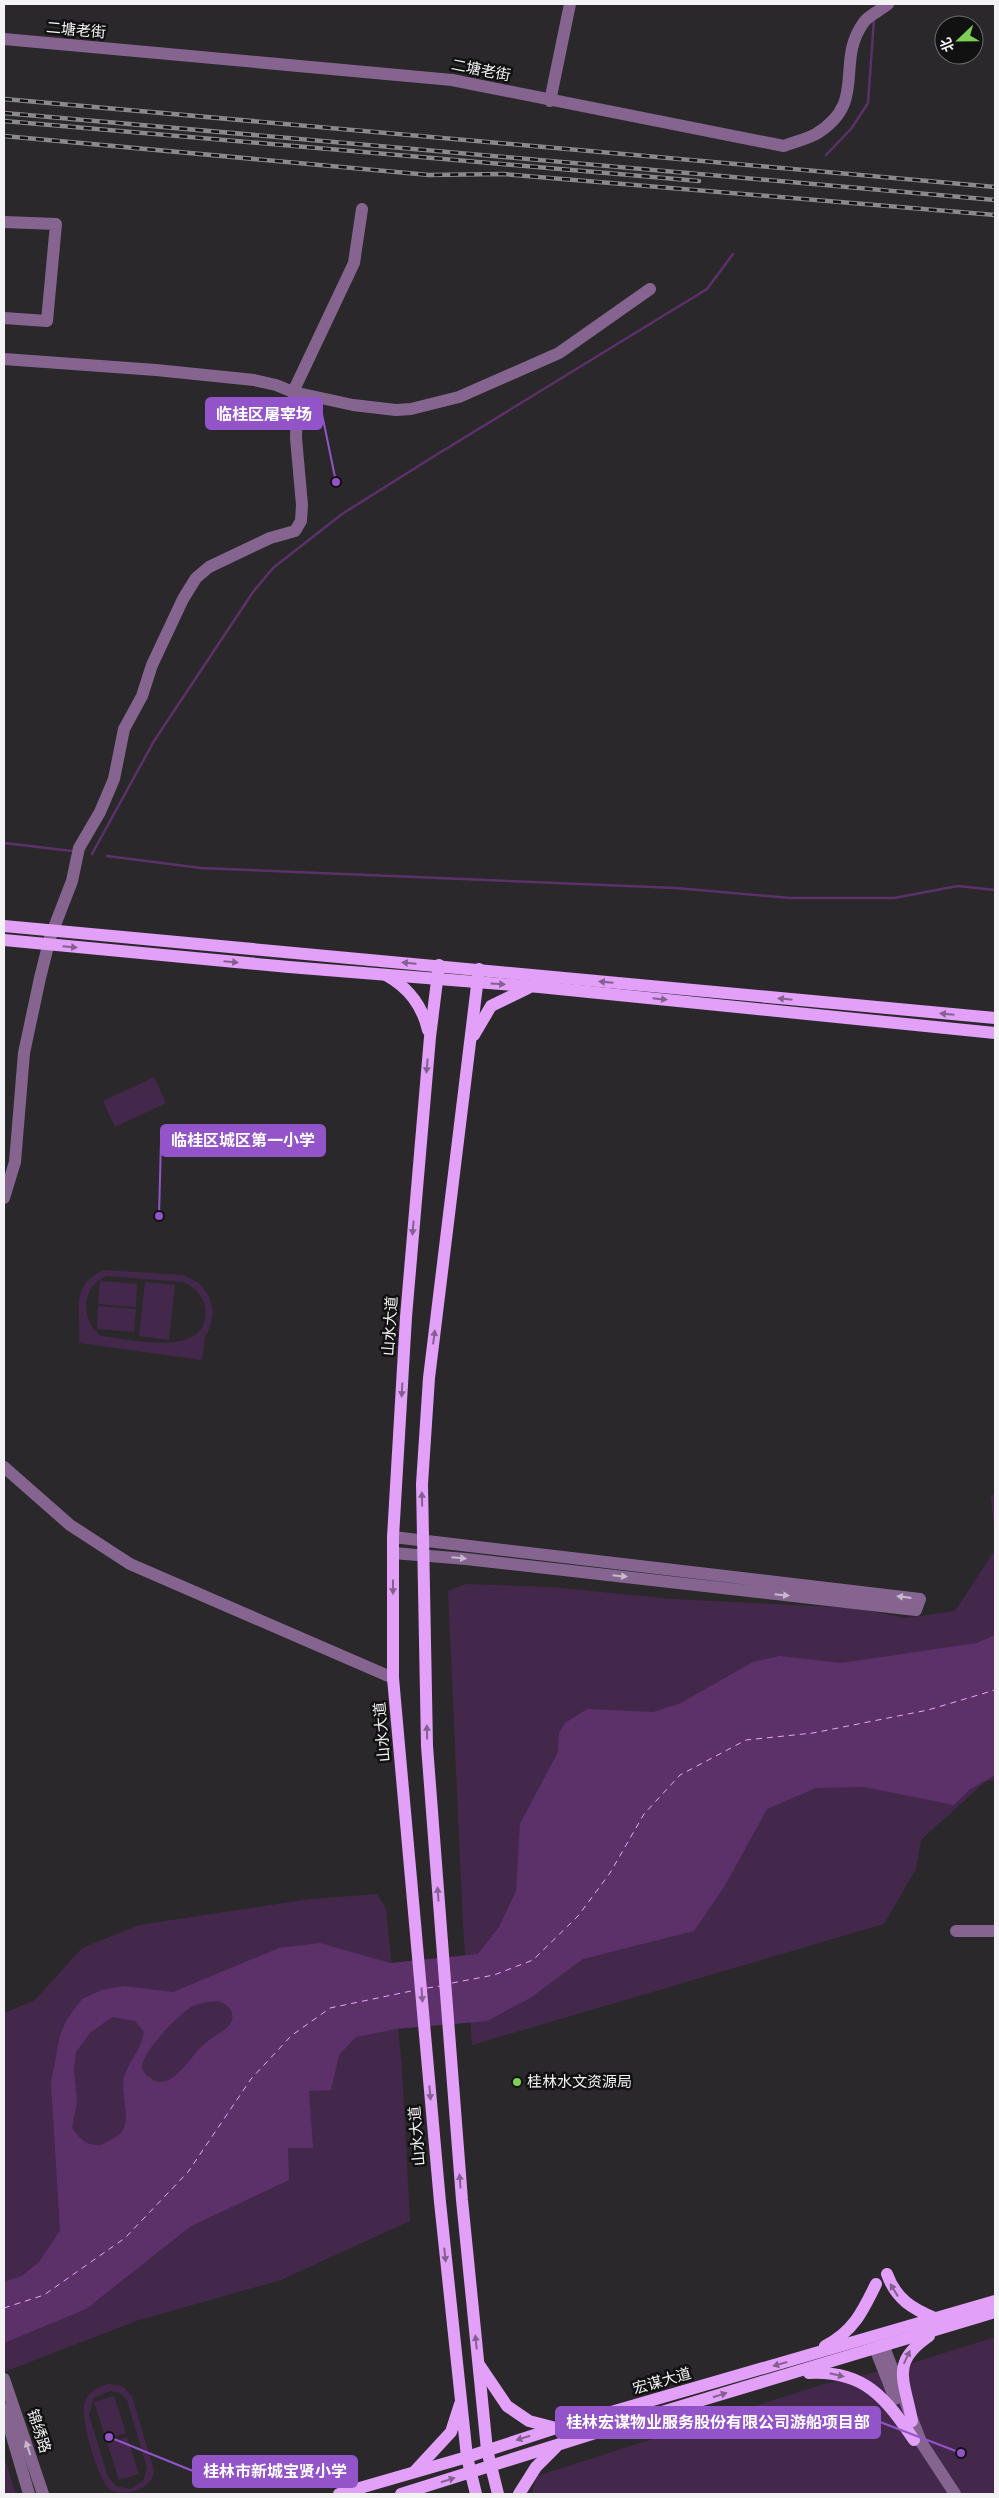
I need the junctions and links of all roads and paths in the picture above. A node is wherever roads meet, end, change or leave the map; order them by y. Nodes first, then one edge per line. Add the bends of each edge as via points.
1 (570, 4) edge
2 (888, 4) edge
3 (4, 39) edge
4 (550, 101) junction
5 (362, 209) dead end
6 (4, 222) edge
7 (650, 290) dead end
8 (4, 318) edge
9 (4, 359) edge
10 (293, 392) junction
11 (4, 926) edge
12 (53, 932) junction
13 (4, 940) edge
14 (48, 945) junction
15 (479, 969) junction
16 (438, 972) junction
17 (384, 974) junction
18 (477, 982) junction
19 (532, 986) junction
20 (995, 1018) edge
21 (995, 1033) edge
22 (430, 1037) junction
23 (470, 1041) junction
24 (4, 1198) edge
25 (4, 1467) edge
26 (393, 1537) junction
27 (423, 1541) junction
28 (393, 1554) junction
29 (424, 1555) junction
30 (393, 1678) junction
31 (956, 1931) dead end
32 (995, 1931) edge
33 (887, 2274) dead end
34 (876, 2284) dead end
35 (995, 2301) edge
36 (995, 2312) edge
37 (938, 2323) junction
38 (877, 2342) junction
39 (802, 2358) junction
40 (478, 2364) junction
41 (789, 2374) junction
42 (4, 2379) edge
43 (461, 2400) junction
44 (4, 2409) edge
45 (912, 2422) junction
46 (556, 2428) junction
47 (914, 2440) junction
48 (558, 2445) junction
49 (487, 2450) junction
50 (467, 2457) junction
51 (491, 2467) junction
52 (414, 2472) junction
53 (471, 2473) junction
54 (416, 2490) junction
55 (29, 2494) edge
56 (43, 2494) edge
57 (339, 2494) edge
58 (401, 2494) edge
59 (431, 2494) edge
60 (476, 2494) edge
61 (498, 2494) edge
62 (519, 2494) edge
63 (950, 2494) edge
64 (955, 2494) edge

1 - 4 street
2 - 4 street, 二塘老街 via 865,20 850,50 847,100 837,117 816,134 784,146
3 - 4 street, 二塘老街 via 452,80
5 - 10 street via 354,263
6 - 8 street via 56,224 48,321
7 - 10 street via 559,352 459,397 396,410 352,405
9 - 10 street via 254,380
10 - 12 street via 297,407 301,520 295,531 270,538 209,567 189,587 152,665 142,696 124,729 114,779 79,848 72,881
11 - 12 main road
12 - 14 street
16 -> 12 main road
13 - 14 main road
14 -> 17 main road
14 - 24 street via 27,1038 15,1162
15 - 16 main road
15 - 18 main road
20 -> 15 main road
16 - 17 main road
16 - 18 main road
16 - 22 main road, 山水大道
17 - 22 main road via 419,1004
18 -> 19 main road
18 - 23 main road
19 -> 21 main road
19 - 23 main road via 491,1006
22 -> 26 main road, 山水大道 via 406,1317
27 -> 23 main road via 422,1484 429,1378
25 - 30 street via 70,1525 130,1564
26 - 27 street
26 - 28 main road, 山水大道
27 - 29 main road
29 -> 27 street via 916,1610 920,1599
28 - 29 street
28 -> 30 main road, 山水大道
40 -> 29 main road via 427,1746
30 -> 43 main road, 山水大道
31 - 32 street
37 -> 33 main road via 902,2300 892,2288
34 - 39 main road via 860,2318 844,2336
35 - 37 main road, 宏谋大道
36 - 37 main road, 宏谋大道
37 - 38 main road, 宏谋大道
45 -> 37 main road via 903,2366 913,2347
38 - 39 main road, 宏谋大道
38 - 41 main road, 宏谋大道
38 - 45 street
38 - 47 street
39 -> 46 main road, 宏谋大道
40 - 46 main road via 507,2406 529,2421
40 - 49 main road
41 -> 47 main road via 830,2373 861,2383 884,2398
48 -> 41 main road, 宏谋大道
56 -> 42 street, 锦绣路
43 - 50 main road, 山水大道
43 - 52 main road via 451,2432
44 - 55 street, 锦绣路
45 - 64 street via 921,2442
46 -> 49 main road, 宏谋大道
47 - 63 street
48 - 51 main road, 宏谋大道
48 - 62 main road via 536,2467
49 - 50 main road, 宏谋大道
49 - 51 main road
50 - 52 main road, 宏谋大道
50 - 53 main road, 山水大道
51 - 53 main road, 宏谋大道
51 - 61 main road
52 - 57 main road, 宏谋大道
54 -> 53 main road, 宏谋大道
53 - 60 main road, 山水大道
54 - 58 main road, 宏谋大道
54 - 59 main road

